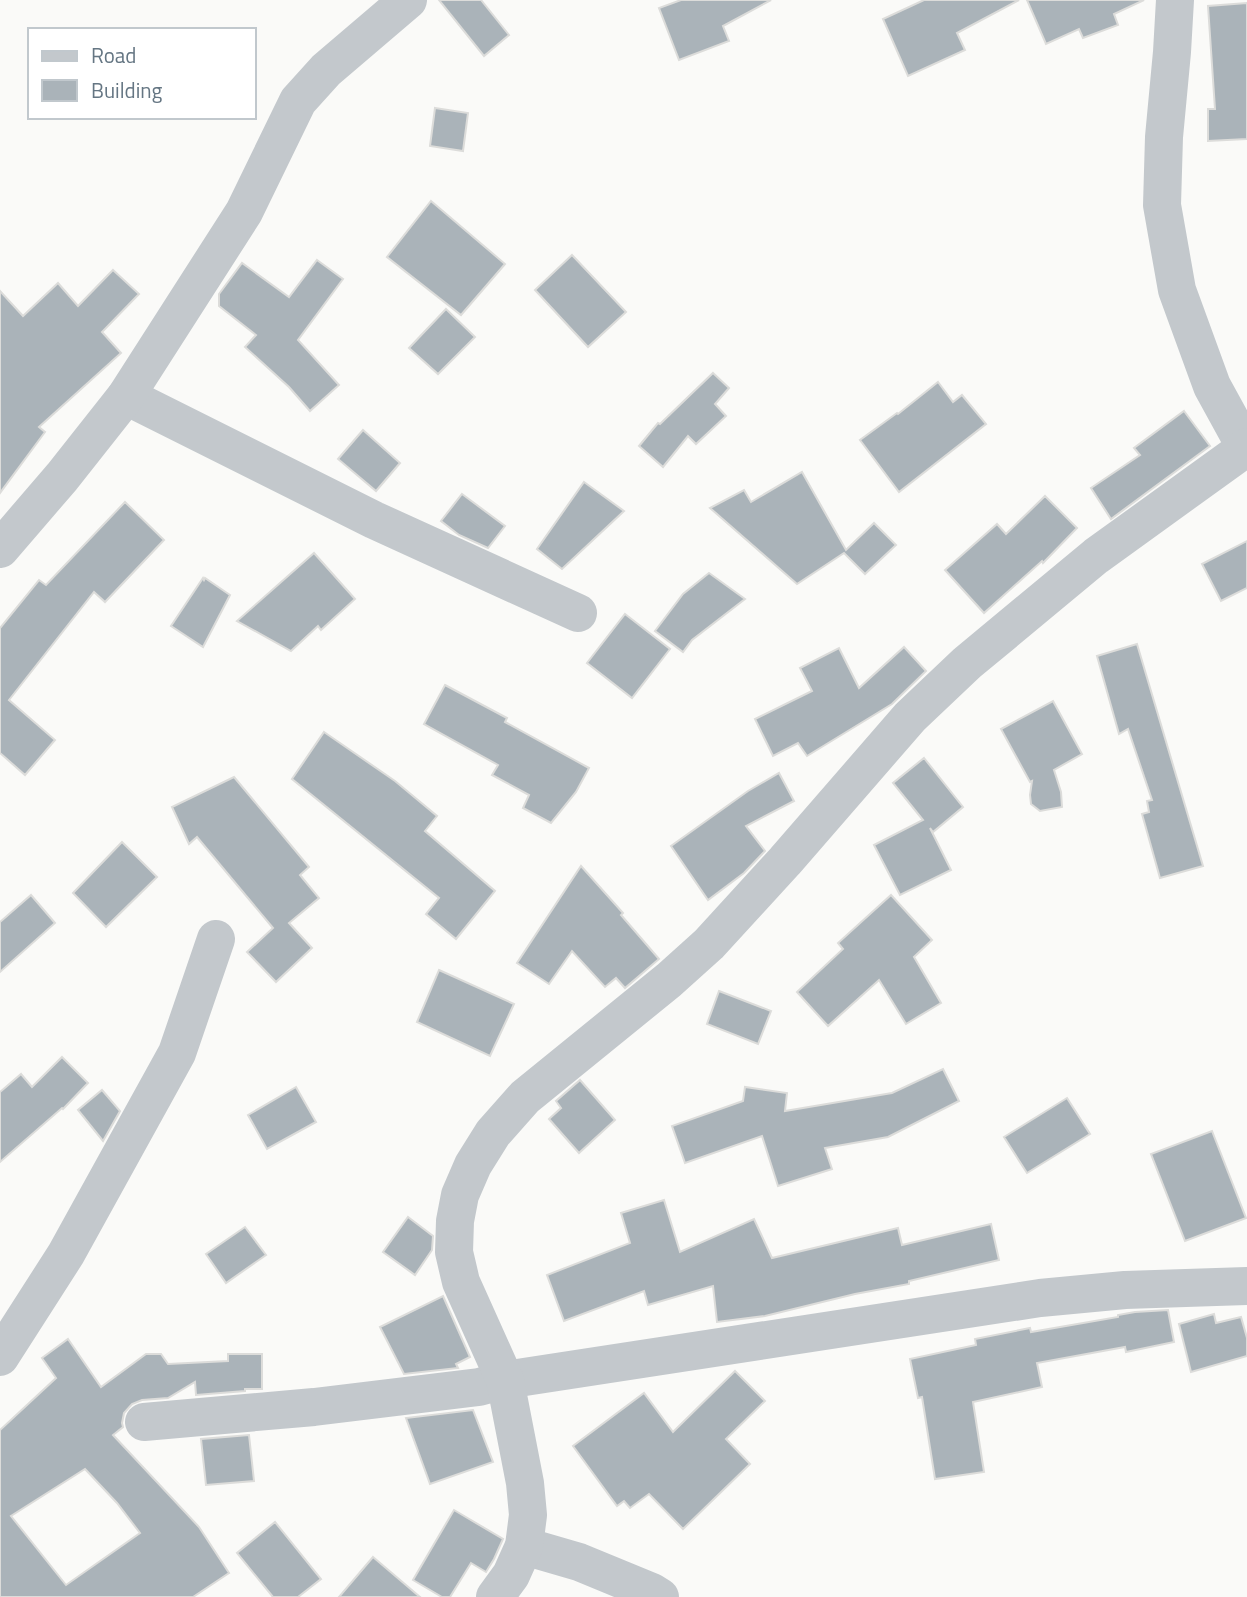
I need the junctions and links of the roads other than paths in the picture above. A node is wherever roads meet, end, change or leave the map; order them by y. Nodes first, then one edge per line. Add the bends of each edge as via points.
1 (408, 0) edge
2 (1175, 0) edge
3 (126, 396) junction
4 (1246, 448) edge
5 (0, 549) edge
6 (578, 613) dead end
7 (216, 939) dead end
8 (1247, 1286) edge
9 (0, 1357) edge
10 (505, 1380) junction
11 (144, 1422) dead end
12 (524, 1546) junction
13 (495, 1597) edge
14 (660, 1597) edge

1 - 3 street via 298,101 244,212
2 - 4 street via 1162,205 1177,290 1212,386
3 - 5 street
3 - 6 street via 374,520
4 - 10 street via 1097,555 967,663 910,717 709,944 525,1097 493,1133 460,1195 454,1252 461,1282
7 - 9 street via 177,1053 66,1254
8 - 10 street via 1040,1298
10 - 11 street via 314,1407
10 - 12 street via 527,1505
12 - 13 street
12 - 14 street via 579,1562

